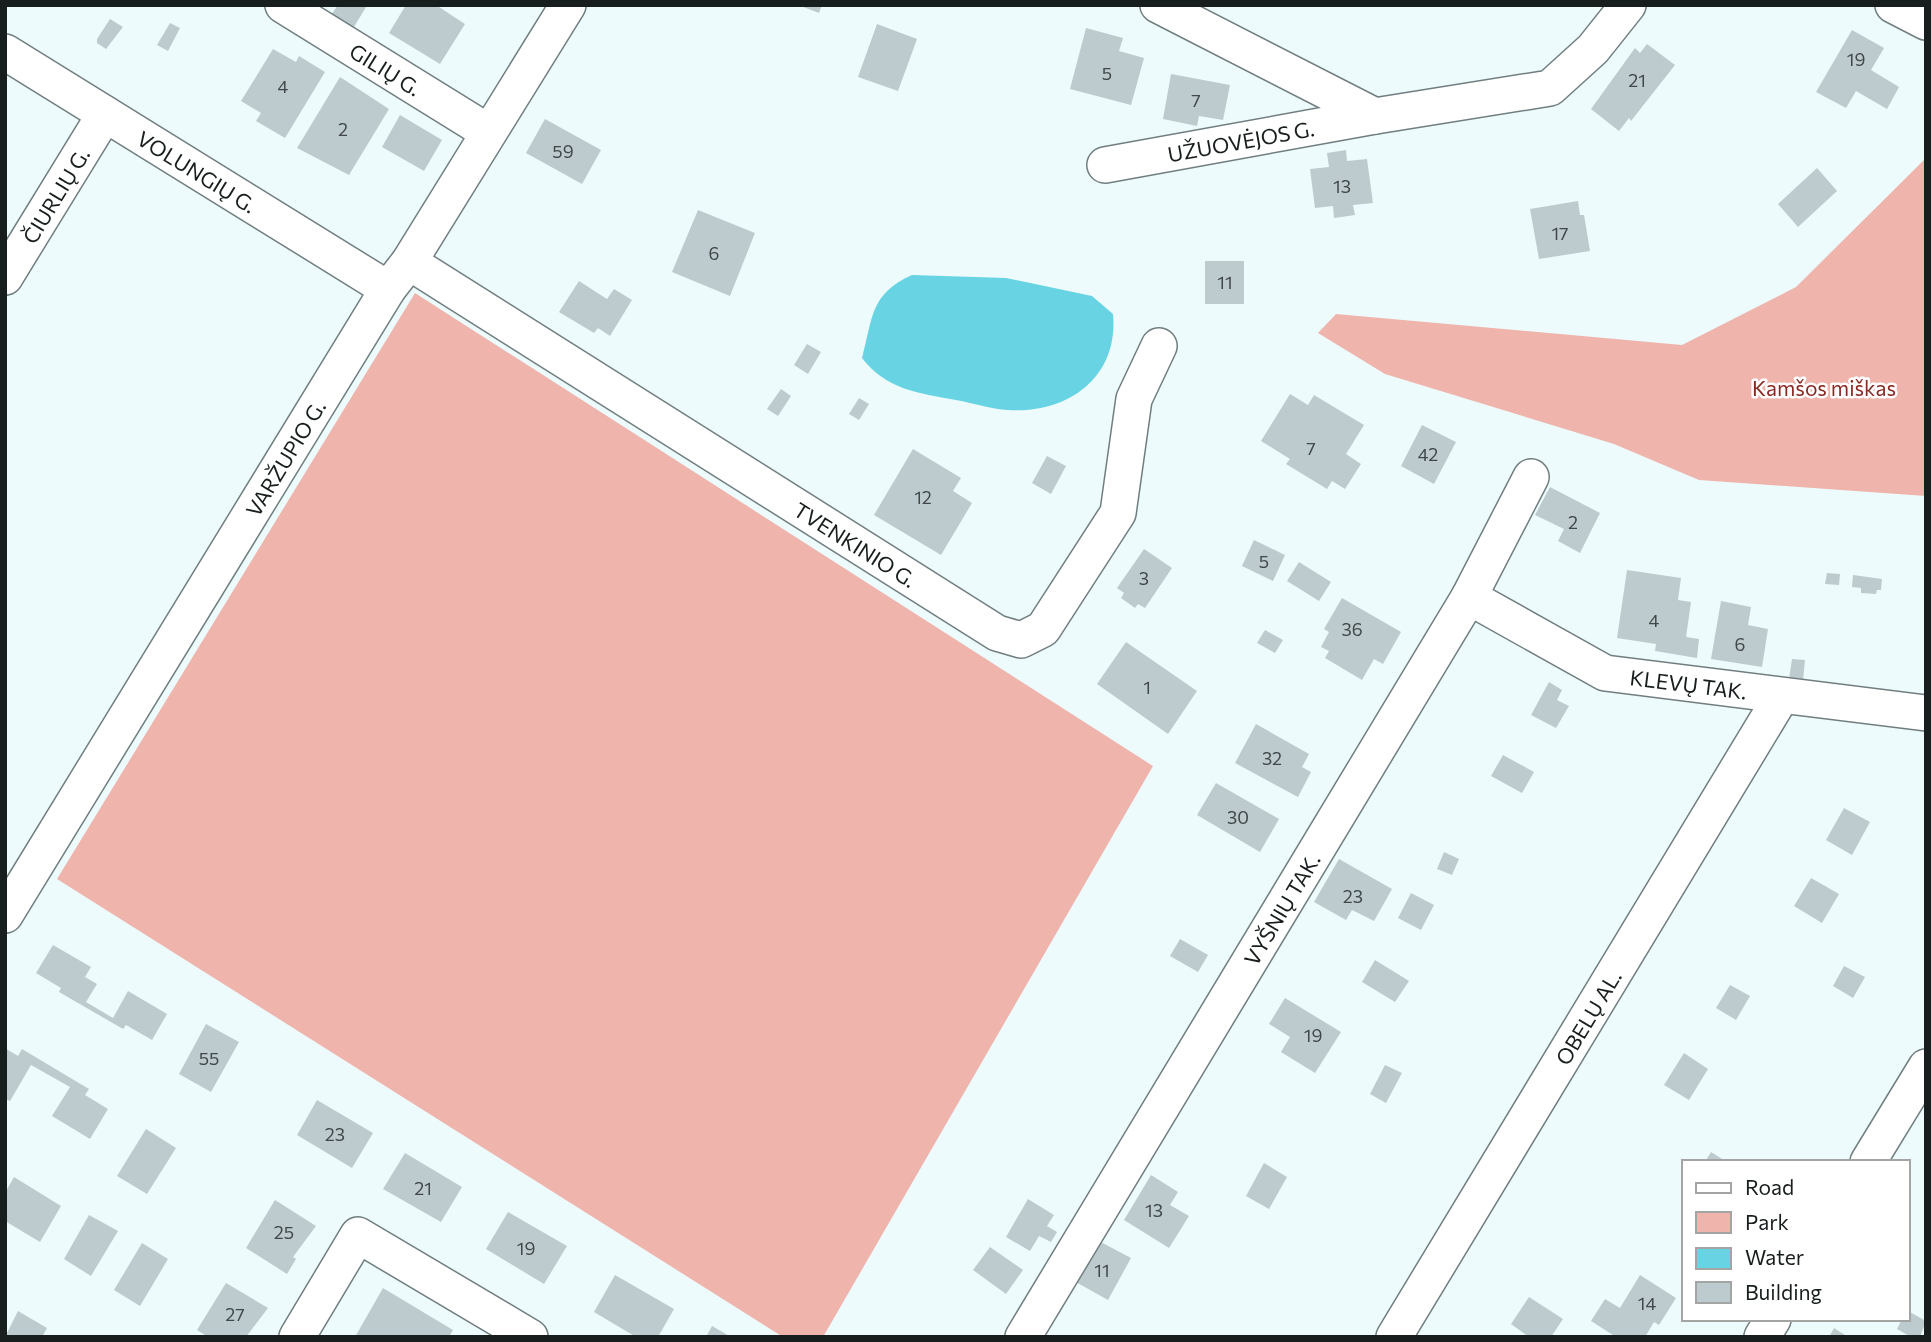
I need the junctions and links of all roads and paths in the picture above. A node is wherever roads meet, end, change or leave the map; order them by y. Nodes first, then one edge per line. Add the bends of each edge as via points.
1 (283, 5) edge
2 (568, 5) edge
3 (1158, 5) edge
4 (1628, 5) edge
5 (1893, 5) edge
6 (1926, 22) edge
7 (5, 52) edge
8 (105, 114) junction
9 (1376, 116) junction
10 (488, 132) junction
11 (1105, 165) dead end
12 (410, 262) junction
13 (5, 277) edge
14 (388, 289) junction
15 (1158, 346) dead end
16 (1531, 477) dead end
17 (1469, 597) junction
18 (1781, 697) junction
19 (1926, 713) edge
20 (5, 915) edge
21 (1926, 1067) edge
22 (1869, 1160) edge
23 (1772, 1321) edge
24 (298, 1337) edge
25 (530, 1337) edge
26 (1023, 1337) edge
27 (1394, 1337) edge
28 (1762, 1337) edge

1 - 10 street, GILIŲ G.
2 - 10 street, VARŽUPIO G.
3 - 9 street, UŽUOVĖJOS G.
4 - 9 street, UŽUOVĖJOS G. via 1592,49 1550,88
5 - 6 street
7 - 8 street, VOLUNGIŲ G.
8 - 13 street, ČIURLIŲ G.
8 - 14 street, VOLUNGIŲ G.
9 - 11 street, UŽUOVĖJOS G.
10 - 12 street, VARŽUPIO G.
12 - 14 street, VARŽUPIO G.
12 - 15 street, TVENKINIO G. via 997,633 1021,640 1042,629 1118,513 1134,399
14 - 20 street, VARŽUPIO G.
16 - 17 street, VYŠNIŲ TAK.
17 - 18 street, KLEVŲ TAK. via 1605,673
17 - 26 street, VYŠNIŲ TAK.
18 - 19 street, KLEVŲ TAK.
18 - 27 street, OBELŲ AL.
21 - 22 street
23 - 28 street
24 - 25 street via 358,1235

